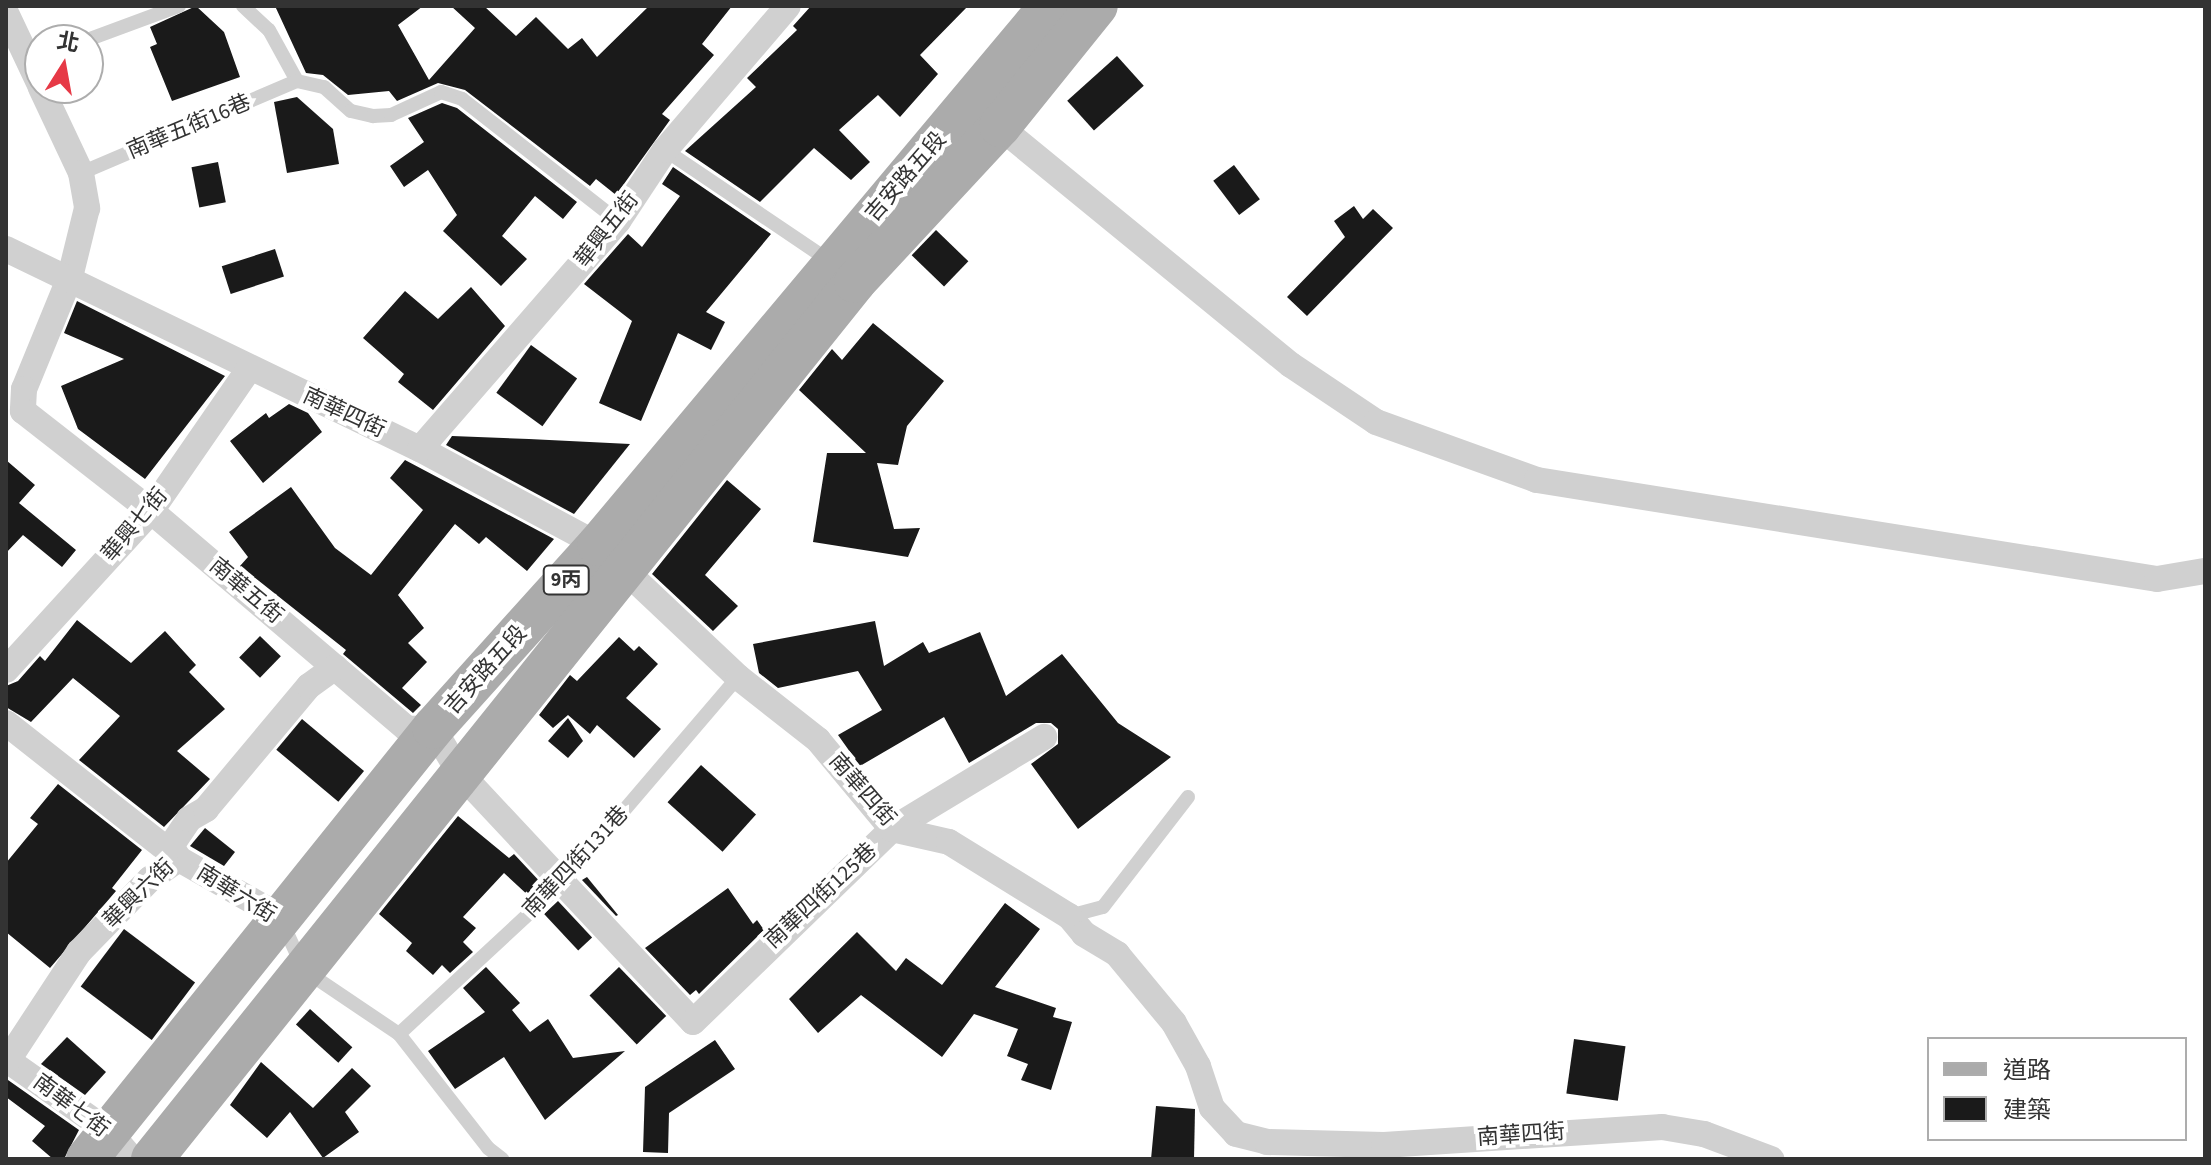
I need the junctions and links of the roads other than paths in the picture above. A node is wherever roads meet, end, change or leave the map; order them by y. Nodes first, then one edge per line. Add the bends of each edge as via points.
1 (179, 6) edge
2 (243, 6) edge
3 (788, 6) edge
4 (1050, 6) edge
5 (1097, 6) edge
6 (6, 13) edge
7 (104, 34) edge
8 (24, 47) edge
9 (297, 81) junction
10 (51, 104) edge
11 (985, 115) junction
12 (665, 150) junction
13 (81, 173) junction
14 (618, 221) junction
15 (6, 249) edge
16 (844, 272) junction
17 (70, 277) junction
18 (249, 369) junction
19 (420, 449) junction
20 (151, 511) junction
21 (613, 557) junction
22 (2205, 571) edge
23 (335, 667) junction
24 (6, 670) edge
25 (738, 677) junction
26 (6, 723) edge
27 (433, 728) junction
28 (1044, 737) dead end
29 (459, 772) junction
30 (1188, 797) dead end
31 (892, 829) junction
32 (179, 859) junction
33 (562, 883) junction
34 (279, 916) junction
35 (1069, 916) junction
36 (304, 970) junction
37 (399, 1034) junction
38 (7, 1061) edge
39 (109, 1150) edge
40 (152, 1159) edge
41 (502, 1159) edge
42 (1771, 1159) edge

1 - 7 lane
2 - 9 lane via 269,30
3 - 12 street, 華興五街
4 - 11 main road, 吉安路五段 / 9丙
5 - 11 main road, 吉安路五段 / 9丙
6 - 8 street, 南華五街
9 - 13 lane, 南華五街16巷
9 - 14 lane via 324,87 351,111 373,116 391,115 441,92 462,99
10 - 13 street, 南華五街
11 - 16 main road, 吉安路五段 / 9丙
11 - 22 street via 1291,365 1376,422 1537,480 2157,579
12 - 14 street, 華興五街
12 - 16 lane
13 - 17 street, 南華五街 via 87,208
14 - 19 street, 華興五街
15 - 17 street, 南華四街
16 - 21 main road, 吉安路五段 / 9丙
17 - 18 street, 南華四街
17 - 20 street, 南華五街 via 24,389 23,411
18 - 19 street, 南華四街
18 - 20 street, 華興七街
19 - 21 street, 南華四街
20 - 23 street, 南華五街
20 - 24 street, 華興七街
21 - 25 street, 南華四街
21 - 27 main road, 吉安路五段 / 9丙
21 - 29 main road, 吉安路五段 / 9丙
23 - 27 street, 南華五街 via 407,729
23 - 32 street, 華興六街 via 309,686 250,762 206,809 189,819 171,846
25 - 31 street, 南華四街 via 818,740
25 - 33 lane, 南華四街131巷
26 - 32 street, 南華六街
27 - 29 street
27 - 34 main road, 吉安路五段 / 9丙
28 - 31 street, 南華四街125巷
29 - 33 street
29 - 36 main road, 吉安路五段 / 9丙
30 - 35 lane via 1103,907
31 - 33 street, 南華四街125巷 via 693,1022
31 - 35 street, 南華四街 via 949,842
32 - 34 street, 南華六街
32 - 38 street, 華興六街 via 150,879 79,952
33 - 37 lane, 南華四街131巷
34 - 36 lane, 南華六街
34 - 39 main road, 吉安路五段 / 9丙
35 - 42 street, 南華四街 via 1084,934 1117,954 1174,1023 1198,1066 1212,1108 1236,1134 1267,1142 1384,1145 1662,1127 1704,1134
36 - 37 lane
36 - 40 main road, 吉安路五段 / 9丙
37 - 41 lane
38 - 39 street, 南華七街

